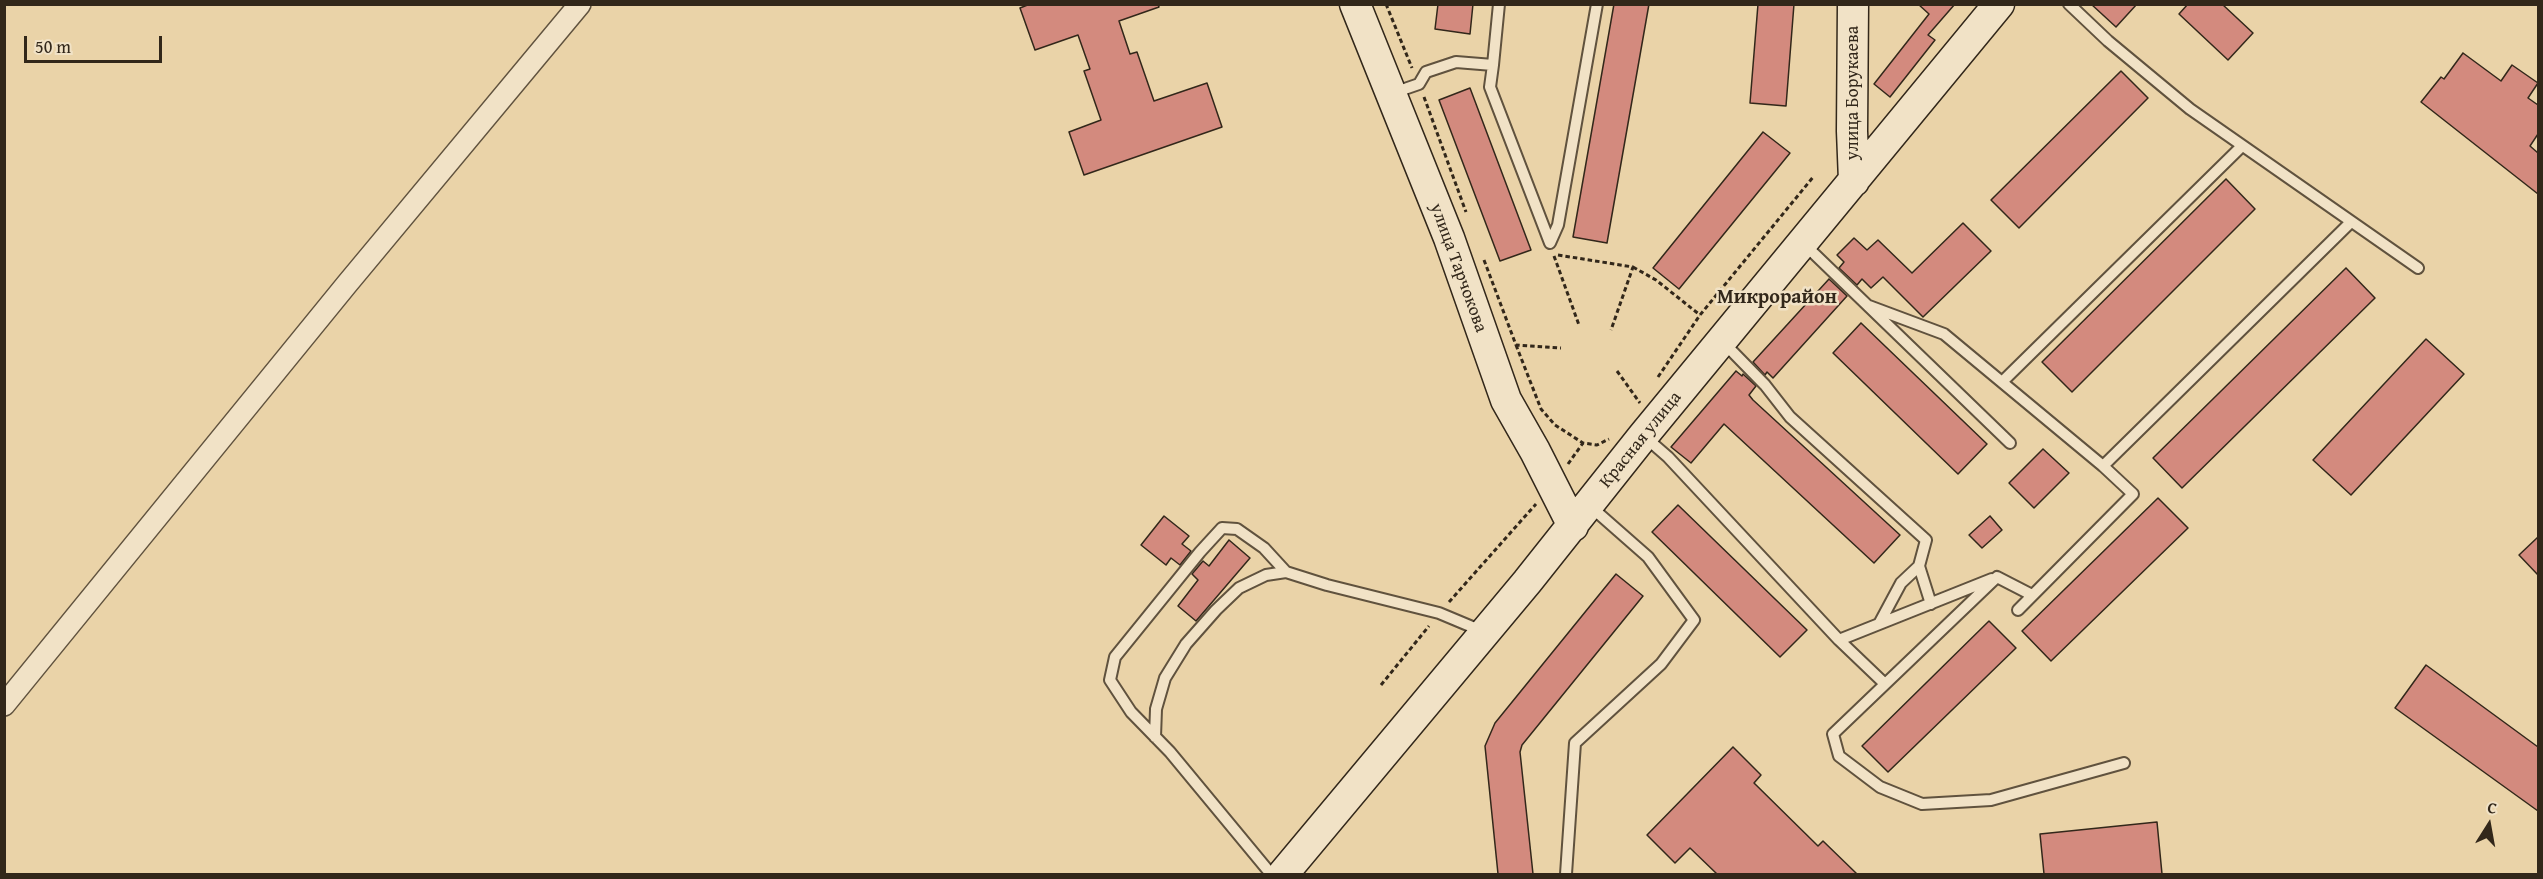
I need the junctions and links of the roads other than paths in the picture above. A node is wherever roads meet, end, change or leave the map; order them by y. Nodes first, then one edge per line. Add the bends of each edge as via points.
1 (580, 4) edge
2 (1355, 4) edge
3 (1499, 4) edge
4 (1597, 4) edge
5 (1853, 4) edge
6 (1999, 4) edge
7 (2069, 4) edge
8 (1493, 65) junction
9 (1405, 89) junction
10 (2242, 146) junction
11 (1854, 182) junction
12 (2351, 222) junction
13 (1803, 243) junction
14 (2418, 268) dead end
15 (1869, 306) junction
16 (1722, 340) junction
17 (2001, 382) junction
18 (1632, 427) junction
19 (2010, 443) dead end
20 (2103, 466) junction
21 (1580, 516) junction
22 (1919, 566) junction
23 (1286, 572) junction
24 (1997, 577) junction
25 (2032, 595) junction
26 (1931, 603) junction
27 (2018, 610) dead end
28 (1879, 624) junction
29 (1485, 632) junction
30 (1839, 640) junction
31 (1885, 684) junction
32 (4, 705) edge
33 (1155, 737) junction
34 (2124, 763) dead end
35 (1271, 874) edge
36 (1283, 874) edge
37 (1566, 874) edge

1 - 32 street
2 - 9 main road, улица Тарчокова
3 - 8 lane
4 - 8 lane via 1558,225 1550,243 1490,87
5 - 11 main road, улица Борукаева
6 - 11 main road, Красная улица
7 - 10 lane via 2190,109
8 - 9 lane via 1456,62 1426,72
9 - 21 main road, улица Тарчокова via 1449,238 1506,400
10 - 12 lane
10 - 17 lane
11 - 13 main road, Красная улица
12 - 14 lane
12 - 20 lane
13 - 15 lane
13 - 16 main road, Красная улица
15 - 17 lane via 1944,334
15 - 19 lane
16 - 18 main road, Красная улица
16 - 22 lane via 1790,417 1926,540
17 - 20 lane
18 - 21 main road, Красная улица
18 - 30 lane via 1668,457
20 - 25 lane via 2133,494
21 - 29 main road, Красная улица
21 - 37 lane via 1648,557 1694,620 1661,664 1575,743
22 - 26 lane
22 - 28 lane via 1901,583
23 - 29 lane via 1439,613
23 - 33 lane via 1266,575 1239,588 1186,644 1165,678 1156,710
23 - 33 lane via 1250,537 1237,529 1222,528 1157,603 1115,657 1110,680 1131,712
24 - 25 lane
24 - 26 lane
24 - 31 lane
25 - 27 lane
26 - 28 lane
28 - 30 lane
29 - 36 main road, Красная улица
30 - 31 lane
31 - 34 lane via 1833,734 1839,756 1880,787 1922,804 1991,800
33 - 35 lane

